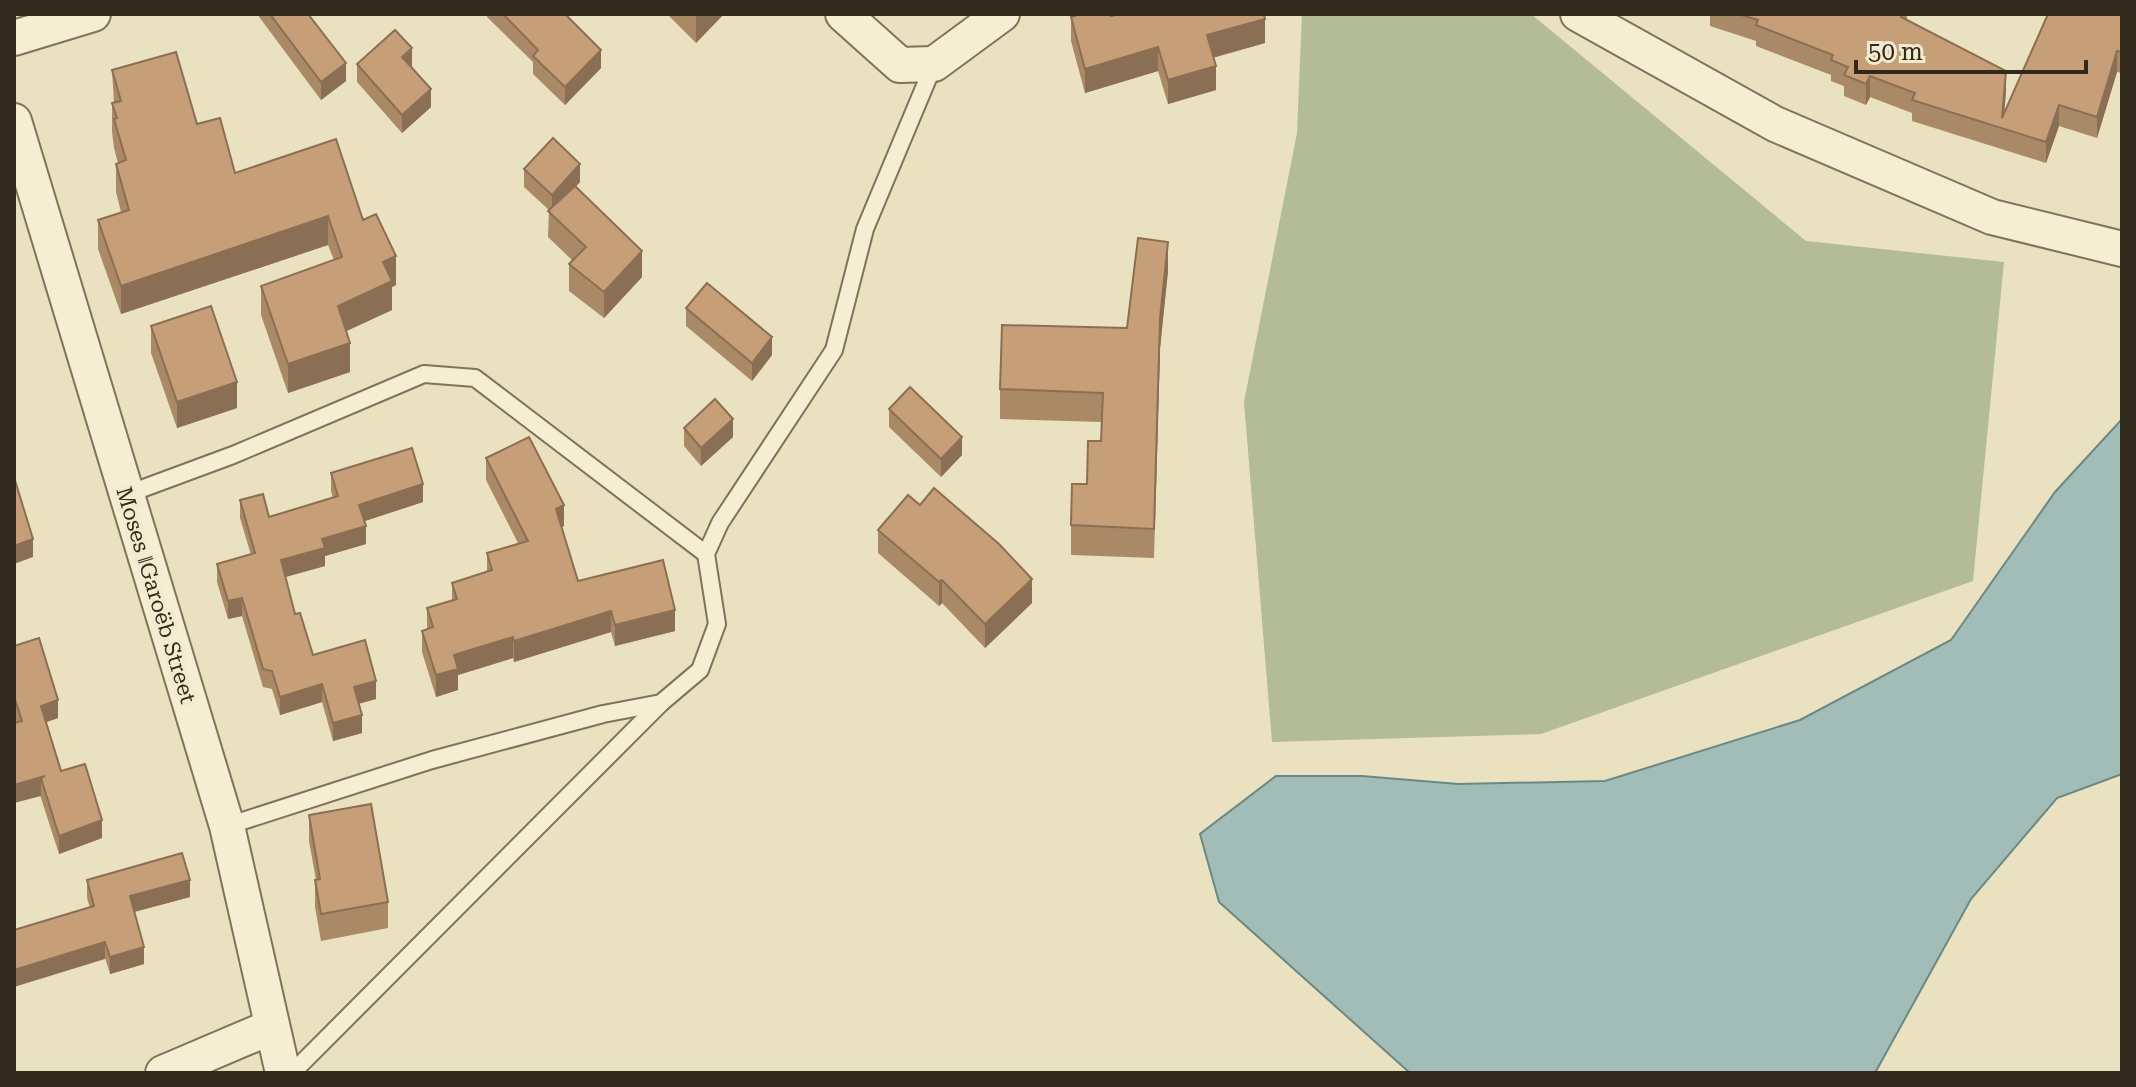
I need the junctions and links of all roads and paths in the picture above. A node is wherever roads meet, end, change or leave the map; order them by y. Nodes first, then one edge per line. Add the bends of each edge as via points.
1 (93, 14) edge
2 (843, 14) edge
3 (1002, 14) edge
4 (1578, 14) edge
5 (14, 38) edge
6 (934, 64) junction
7 (14, 121) edge
8 (2122, 249) edge
9 (125, 495) junction
10 (706, 554) junction
11 (661, 703) junction
12 (227, 826) junction
13 (271, 1027) junction
14 (163, 1073) edge
15 (283, 1073) edge
16 (292, 1073) edge

1 - 5 street
2 - 6 street via 900,65
3 - 6 street
4 - 8 street via 1775,124 1992,217
6 - 10 lane via 865,229 834,350 720,523
7 - 9 street, Moses ǁGaroëb Street
9 - 10 lane via 424,374 475,378
9 - 12 street, Moses ǁGaroëb Street
10 - 11 lane via 717,624 700,670
11 - 12 lane via 432,760
11 - 16 lane
12 - 13 street, Moses ǁGaroëb Street
13 - 14 street
13 - 15 street, Moses ǁGaroëb Street

